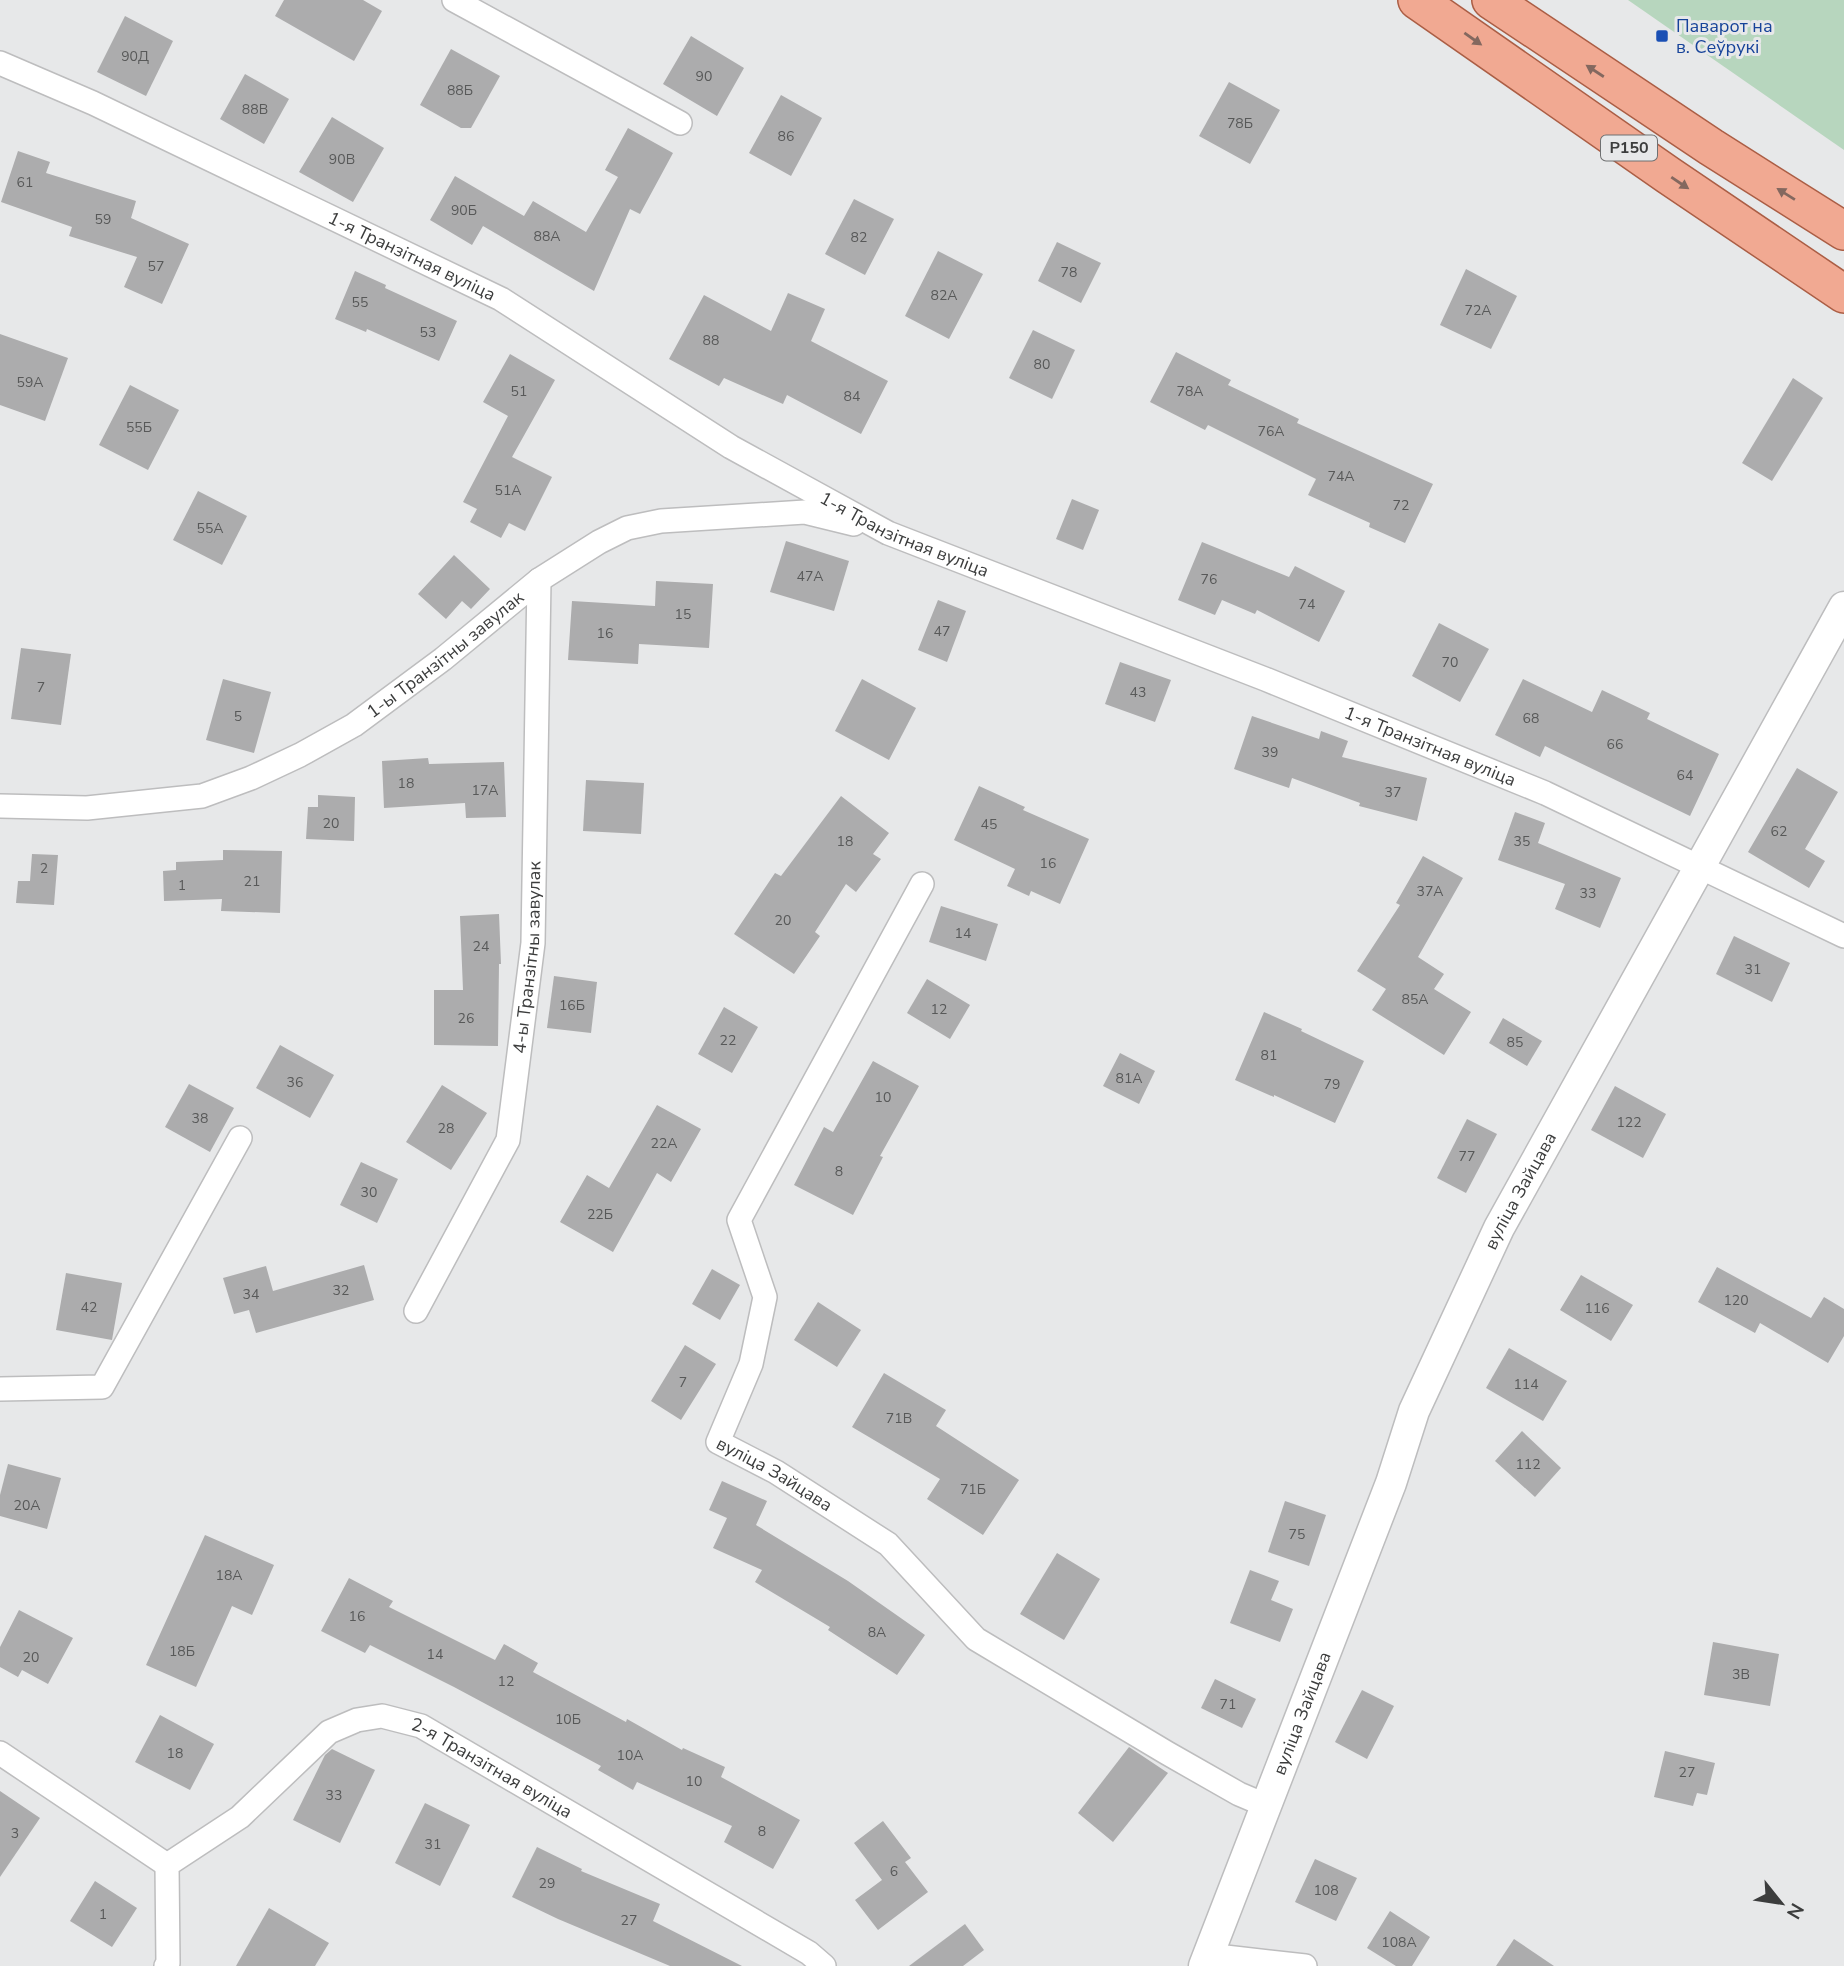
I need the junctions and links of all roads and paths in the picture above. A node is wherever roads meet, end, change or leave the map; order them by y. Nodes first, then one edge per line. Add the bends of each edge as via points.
1 (454, 0) edge
2 (1417, 0) edge
3 (1491, 0) edge
4 (0, 63) edge
5 (680, 123) dead end
6 (1844, 231) edge
7 (1844, 294) edge
8 (888, 533) junction
9 (539, 580) junction
10 (1844, 607) edge
11 (0, 806) edge
12 (1701, 866) junction
13 (922, 884) dead end
14 (1844, 936) edge
15 (240, 1138) dead end
16 (416, 1311) dead end
17 (0, 1388) edge
18 (0, 1753) edge
19 (1265, 1805) junction
20 (167, 1865) junction
21 (1206, 1960) edge
22 (166, 1966) edge
23 (824, 1966) edge
24 (1304, 1966) edge

1 - 5 street
2 -> 7 main road, Р150
6 -> 3 main road, Р150
4 - 8 street, 1-я Транзітная вуліца via 501,299 731,447
8 - 9 street, 1-ы Транзітны завулак via 805,512 661,522 627,528
8 - 12 street, 1-я Транзітная вуліца via 1520,783
9 - 11 street, 1-ы Транзітны завулак via 354,724 251,778 202,796 87,808
9 - 16 street, 4-ы Транзітны завулак via 533,943 508,1140
10 - 12 street, вуліца Зайцава
12 - 14 street, 1-я Транзітная вуліца
12 - 19 street, вуліца Зайцава via 1499,1228 1419,1399 1391,1483
13 - 19 street, вуліца Зайцава via 739,1220 765,1297 751,1364 718,1442 776,1472 888,1544 976,1639 1167,1753
15 - 17 street via 102,1387
18 - 20 street
19 - 21 street, вуліца Зайцава
20 - 22 street
20 - 23 street, 2-я Транзітная вуліца via 240,1817 329,1732 356,1720 382,1716 421,1726
21 - 24 street

